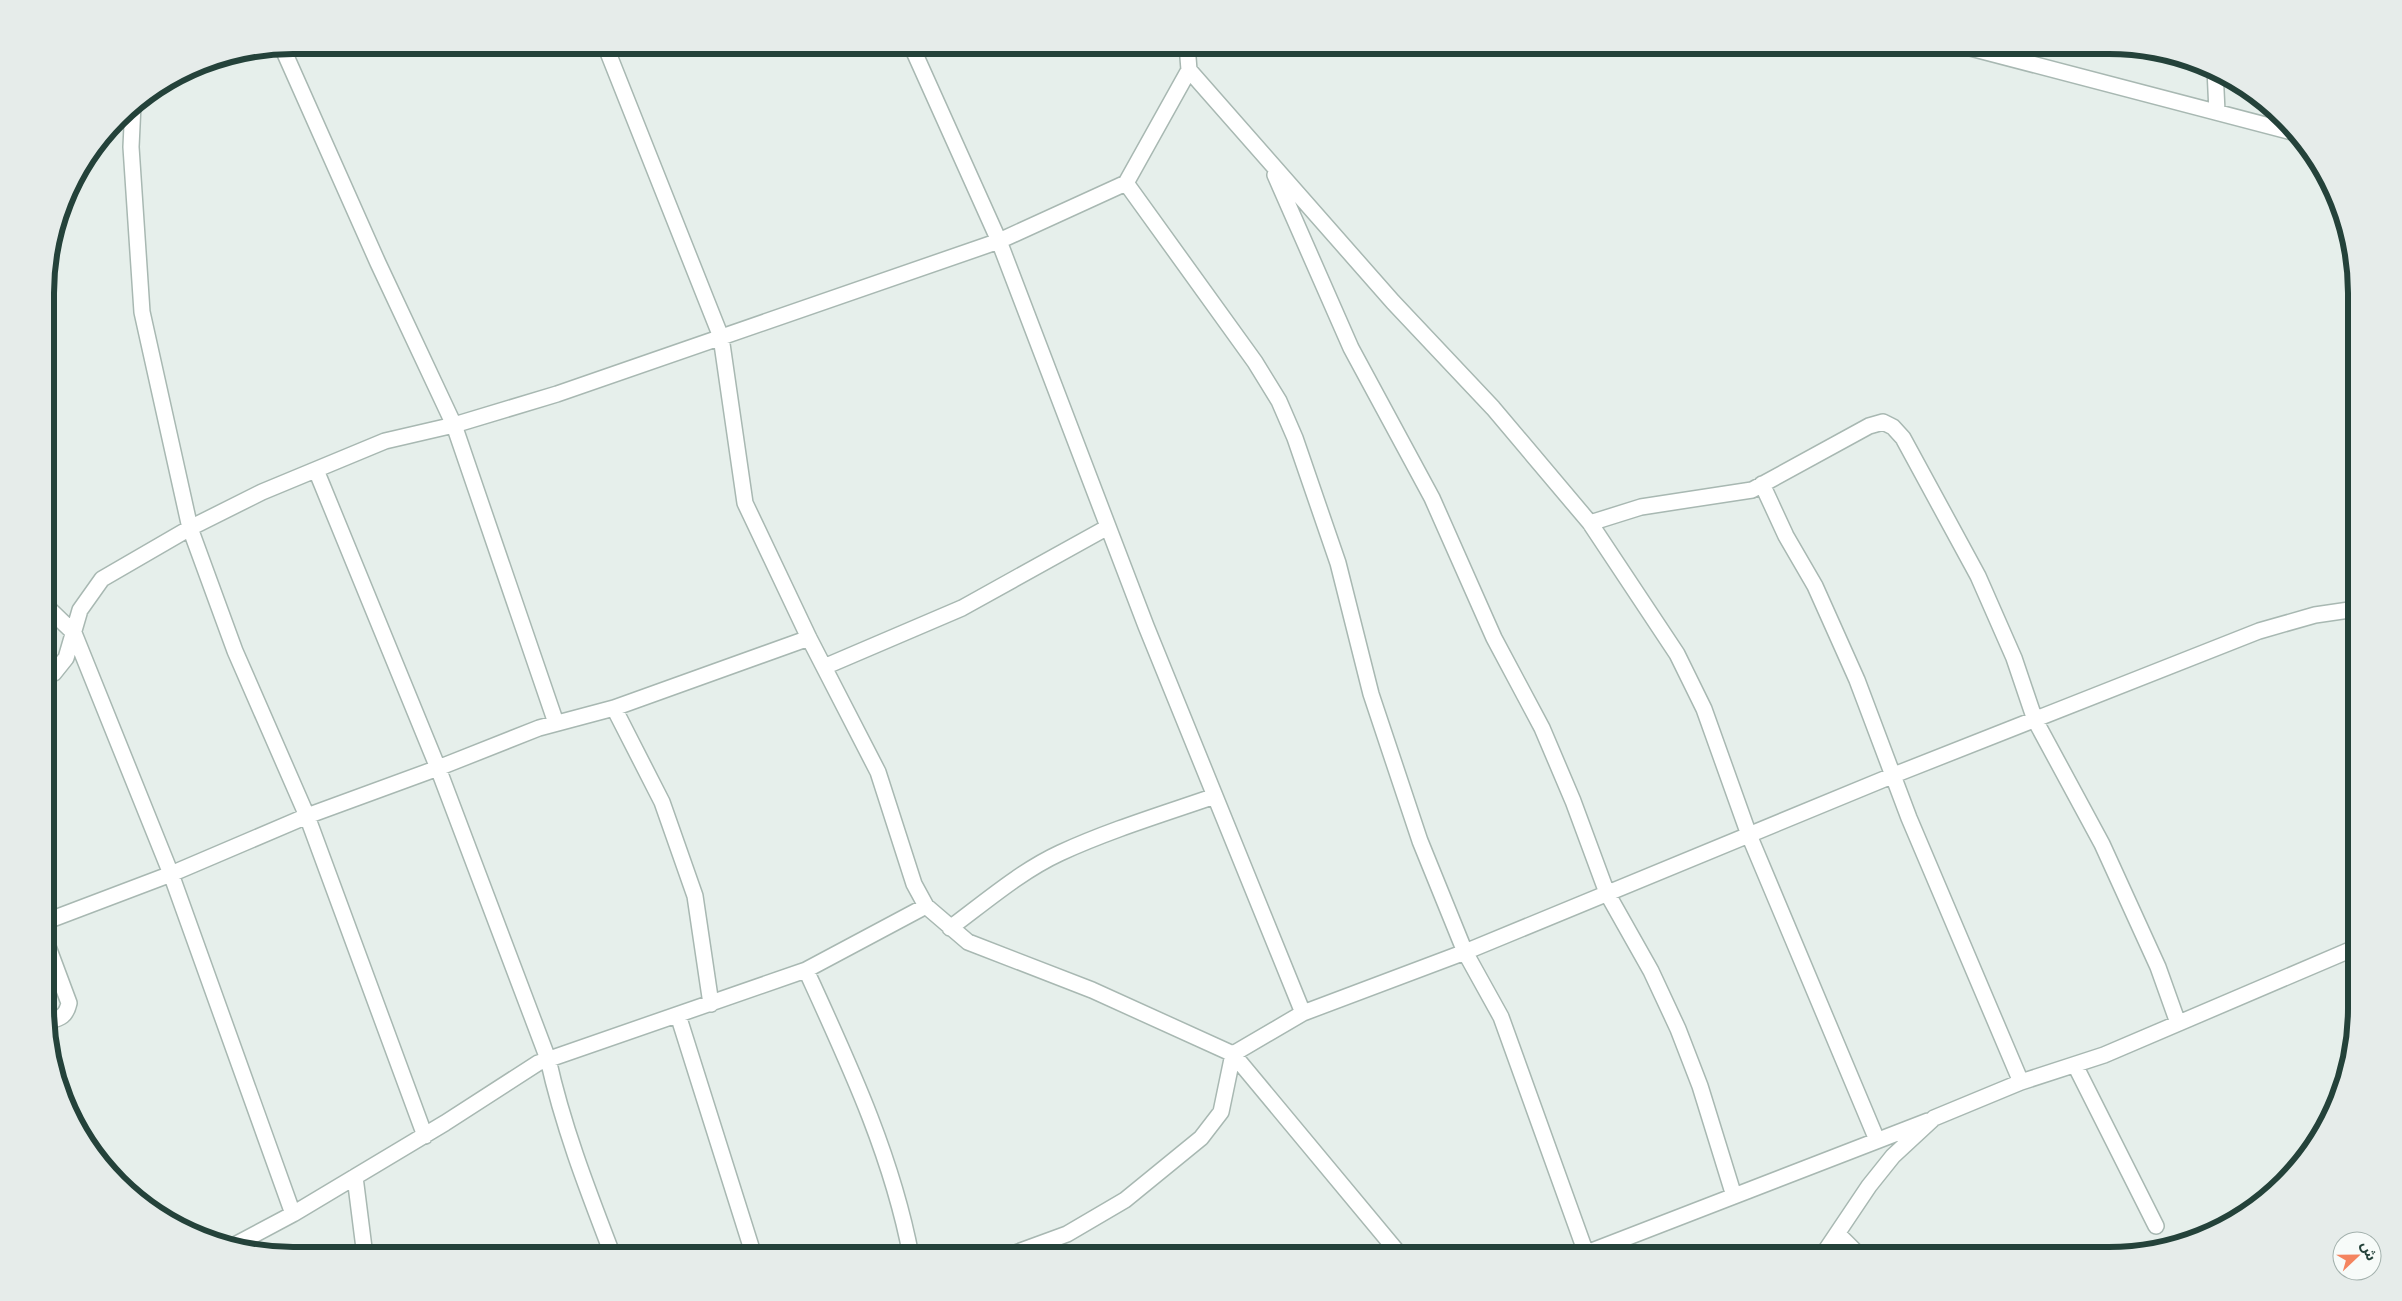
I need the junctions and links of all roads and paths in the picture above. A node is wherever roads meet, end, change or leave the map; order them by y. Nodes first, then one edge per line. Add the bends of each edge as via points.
1 (285, 54) edge
2 (609, 54) edge
3 (915, 54) edge
4 (1188, 54) edge
5 (1994, 54) edge
6 (1189, 70) junction
7 (2215, 78) edge
8 (2217, 112) junction
9 (132, 116) edge
10 (129, 119) edge
11 (132, 126) junction
12 (2284, 130) edge
13 (1270, 163) junction
14 (1126, 183) junction
15 (999, 241) junction
16 (721, 337) junction
17 (454, 425) junction
18 (316, 470) junction
19 (1762, 484) junction
20 (1590, 523) junction
21 (1108, 527) junction
22 (190, 528) junction
23 (2348, 610) edge
24 (54, 614) edge
25 (74, 633) junction
26 (809, 638) junction
27 (824, 668) junction
28 (54, 673) edge
29 (614, 708) junction
30 (2035, 720) junction
31 (556, 723) junction
32 (438, 768) junction
33 (1894, 775) junction
34 (1215, 796) junction
35 (307, 816) junction
36 (1750, 835) junction
37 (170, 874) junction
38 (1607, 893) junction
39 (926, 906) junction
40 (54, 918) edge
41 (950, 928) junction
42 (2348, 951) edge
43 (1465, 952) junction
44 (54, 963) edge
45 (806, 970) junction
46 (711, 1004) junction
47 (1303, 1013) junction
48 (678, 1015) junction
49 (54, 1020) edge
50 (2178, 1023) junction
51 (1233, 1054) junction
52 (548, 1059) junction
53 (2075, 1065) junction
54 (2022, 1082) junction
55 (1934, 1118) junction
56 (425, 1136) junction
57 (1877, 1140) junction
58 (355, 1177) junction
59 (1734, 1196) junction
60 (293, 1214) junction
61 (2156, 1226) dead end
62 (1838, 1234) junction
63 (241, 1242) edge
64 (364, 1247) edge
65 (610, 1247) edge
66 (751, 1247) edge
67 (909, 1247) edge
68 (1032, 1247) edge
69 (1394, 1247) edge
70 (1581, 1247) edge
71 (1601, 1247) edge
72 (1829, 1247) edge
73 (1851, 1247) edge

1 - 17 street
2 - 16 street
3 - 15 street
4 - 6 street
5 - 8 street
6 - 13 street
6 - 14 street
7 - 8 street
8 - 12 street
9 - 11 street
10 - 11 street
11 - 22 street via 142,312
13 - 20 street via 1393,302 1493,408
13 - 38 street via 1351,348 1432,498 1494,638 1542,728
14 - 15 street
14 - 43 street via 1228,322 1279,401 1338,563 1371,694 1420,841
15 - 16 street
15 - 21 street
16 - 17 street via 557,394
16 - 26 street via 745,503
17 - 18 street via 385,441
17 - 31 street
18 - 22 street via 262,492
18 - 32 street
19 - 20 street via 1752,490 1641,507
19 - 30 street via 1869,426 1883,422 1893,427 1903,438 1978,576 2014,658
19 - 33 street via 1786,536 1819,594
20 - 36 street via 1677,654 1704,709
21 - 27 street via 962,608
21 - 34 street
22 - 25 street via 102,579 80,610
22 - 35 street via 235,651
23 - 30 street via 2315,615 2258,631
24 - 25 street
25 - 28 street via 66,658
25 - 37 street
26 - 27 street
26 - 29 street
27 - 39 street via 878,772 914,884
29 - 31 street
29 - 46 street via 662,802 695,896
30 - 33 street
30 - 50 street via 2102,844 2158,967
31 - 32 street
32 - 35 street
32 - 52 street
33 - 36 street
33 - 54 street via 1909,818
34 - 41 street via 1059,853 1024,874
34 - 47 street
35 - 37 street
35 - 56 street
36 - 38 street
36 - 57 street
37 - 40 street
37 - 60 street
38 - 43 street
38 - 59 street via 1651,971 1678,1029 1700,1086
39 - 41 street
39 - 45 street
41 - 51 street via 968,942 1092,990
42 - 50 street
43 - 47 street
43 - 70 street via 1501,1018
44 - 49 street via 69,1003 63,1017
45 - 46 street
45 - 67 street via 851,1068 890,1171
46 - 48 street
47 - 51 street
48 - 52 street
48 - 66 street
50 - 53 street
51 - 68 street via 1222,1112 1201,1138 1125,1200 1067,1234
51 - 69 street
52 - 56 street
52 - 65 street via 572,1148
53 - 54 street
53 - 61 street
54 - 55 street
55 - 57 street
55 - 62 street via 1893,1156
56 - 58 street
57 - 59 street
58 - 60 street
58 - 64 street
59 - 71 street
60 - 63 street
62 - 72 street
62 - 73 street

